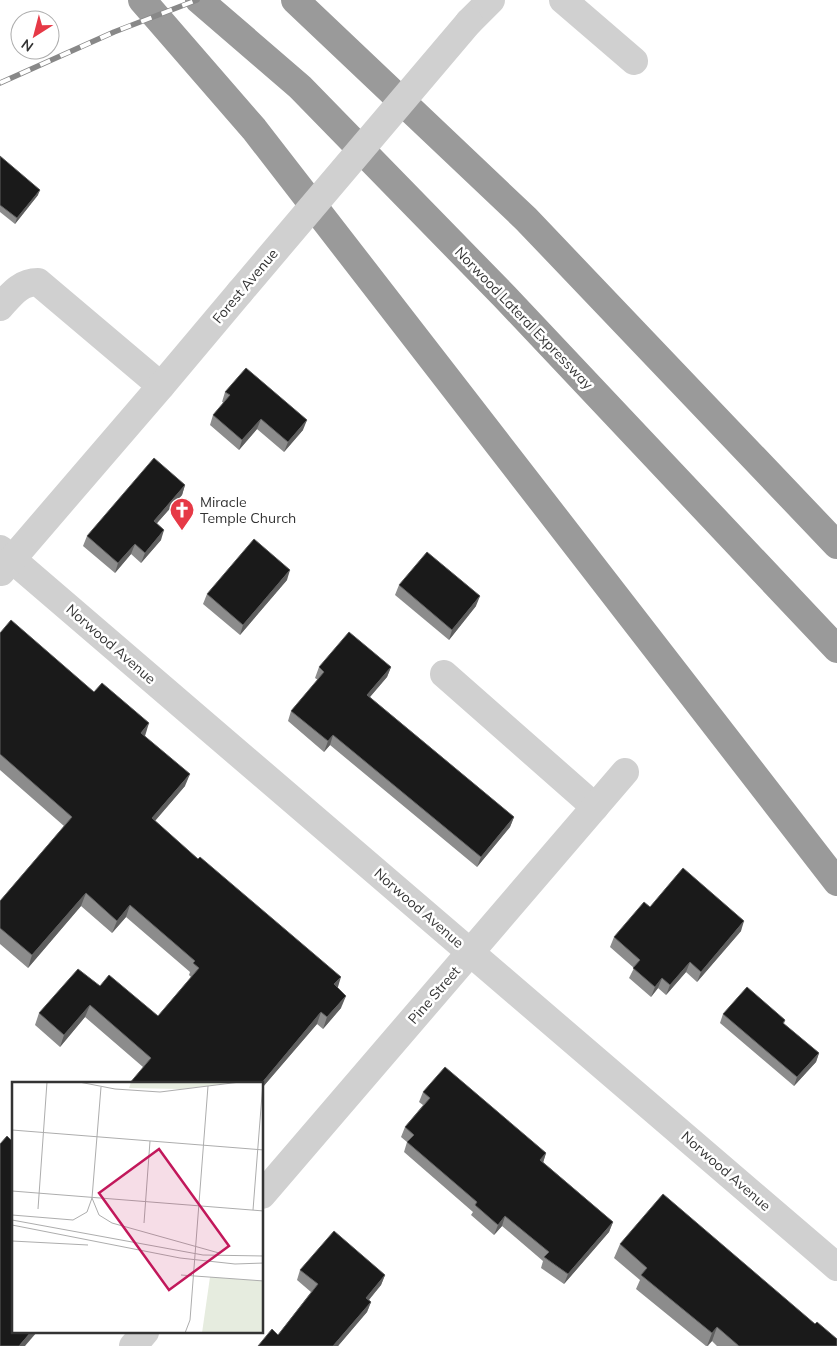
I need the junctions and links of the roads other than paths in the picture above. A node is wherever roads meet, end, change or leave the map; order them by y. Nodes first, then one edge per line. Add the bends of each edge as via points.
1 (142, 0) edge
2 (199, 0) edge
3 (295, 0) edge
4 (491, 0) edge
5 (563, 0) edge
6 (634, 61) dead end
7 (0, 307) edge
8 (162, 386) junction
9 (837, 545) edge
10 (4, 561) edge
11 (837, 650) edge
12 (444, 674) dead end
13 (624, 772) dead end
14 (595, 807) junction
15 (837, 882) edge
16 (471, 952) junction
17 (264, 1193) edge
18 (837, 1267) edge
19 (143, 1334) edge
20 (133, 1346) edge

1 - 15 highway via 254,129
2 - 11 highway, Norwood Lateral Expressway via 300,87 505,297
3 - 9 highway via 526,219
4 - 8 street, Forest Avenue, bridge
5 - 6 street
7 - 8 street via 15,290 28,282 38,282
8 - 10 street, Forest Avenue
10 - 16 street, Norwood Avenue
12 - 14 street
13 - 14 street, Pine Street
14 - 16 street, Pine Street
16 - 17 street, Pine Street
16 - 18 street, Norwood Avenue
19 - 20 street

